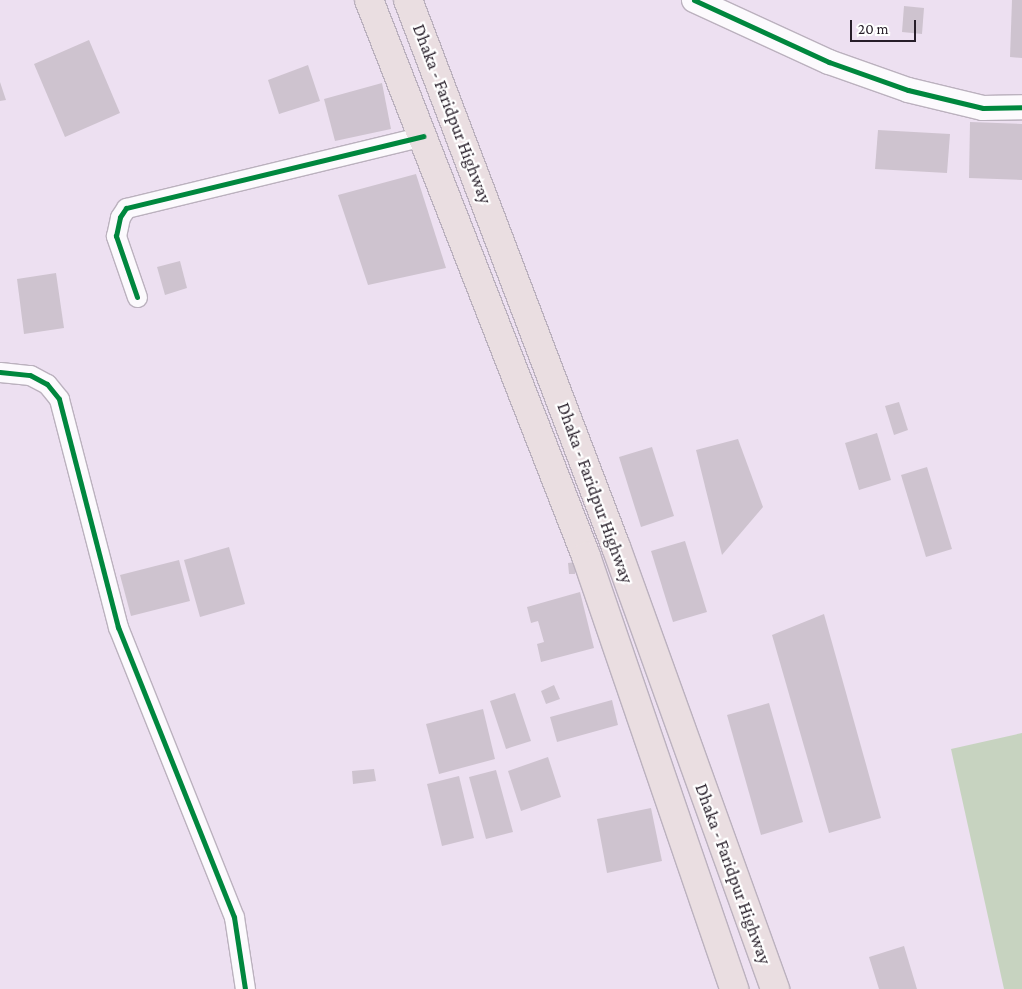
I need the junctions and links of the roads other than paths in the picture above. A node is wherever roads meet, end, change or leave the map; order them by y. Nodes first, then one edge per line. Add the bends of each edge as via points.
1 (369, 0) edge
2 (408, 0) edge
3 (694, 0) edge
4 (1022, 108) edge
5 (423, 136) junction
6 (477, 180) junction
7 (445, 192) junction
8 (137, 297) dead end
9 (0, 372) edge
10 (245, 989) edge
11 (734, 989) edge
12 (775, 989) edge

1 - 5 highway, Dhaka - Faridpur Highway
2 - 6 highway, Dhaka - Faridpur Highway
3 - 4 street via 829,62 908,90 983,108
5 - 7 highway, Dhaka - Faridpur Highway
5 - 8 street via 126,208 120,217 116,236
6 - 7 highway
6 - 12 highway, Dhaka - Faridpur Highway via 616,547
7 - 11 highway, Dhaka - Faridpur Highway via 586,556
9 - 10 street via 30,375 47,384 59,399 118,627 234,917

